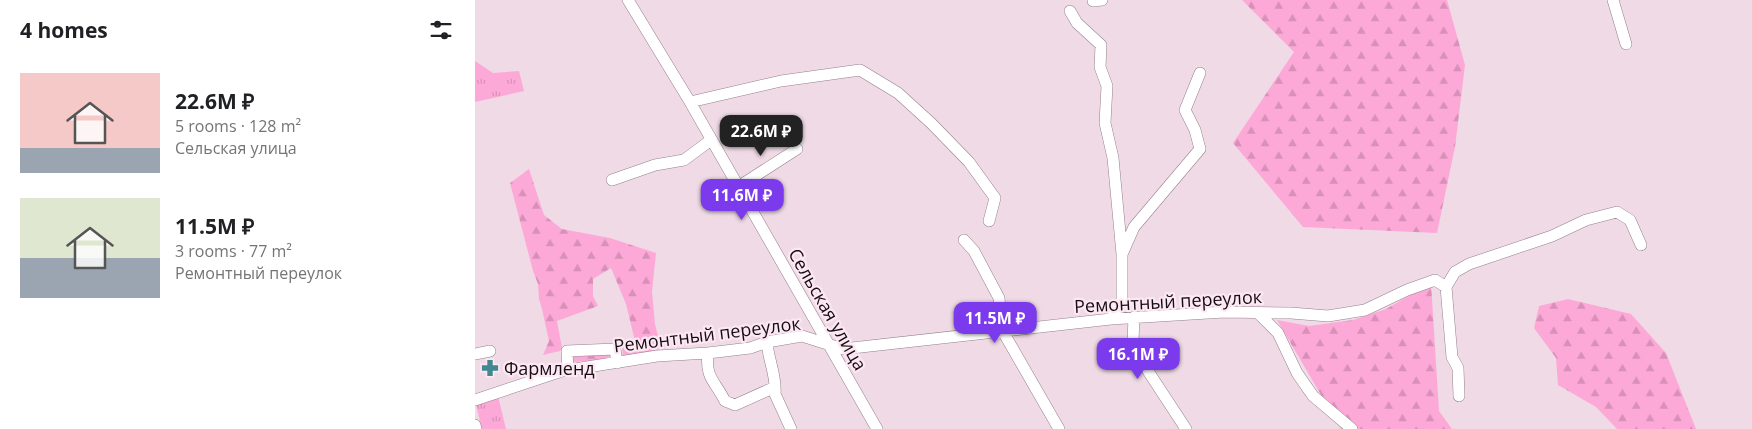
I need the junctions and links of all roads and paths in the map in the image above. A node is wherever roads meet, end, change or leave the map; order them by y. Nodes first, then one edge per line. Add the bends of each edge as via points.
1 (628, 0) edge
2 (1613, 0) edge
3 (1070, 11) dead end
4 (1626, 44) dead end
5 (1200, 73) dead end
6 (690, 102) junction
7 (711, 140) junction
8 (797, 149) dead end
9 (612, 180) dead end
10 (738, 188) junction
11 (989, 221) dead end
12 (965, 240) dead end
13 (1641, 245) dead end
14 (1122, 254) junction
15 (1446, 287) junction
16 (1259, 313) junction
17 (1135, 317) junction
18 (1111, 319) junction
19 (1002, 330) junction
20 (767, 342) junction
21 (828, 344) junction
22 (490, 351) dead end
23 (708, 353) junction
24 (475, 354) edge
25 (617, 363) junction
26 (568, 370) junction
27 (775, 387) junction
28 (1459, 396) dead end
29 (475, 400) edge
30 (475, 425) edge
31 (476, 429) edge
32 (791, 429) edge
33 (877, 429) edge
34 (1059, 429) edge
35 (1187, 429) edge
36 (1352, 429) edge

1 - 6 street, Сельская улица
2 - 4 street
3 - 14 street via 1077,23 1101,45 1100,67 1107,86 1105,123 1113,158
5 - 14 street via 1185,110 1200,149 1134,227
6 - 7 street, Сельская улица
6 - 11 street via 781,81 860,70 898,92 969,162 995,198
7 - 9 street via 684,160 655,165
7 - 10 street, Сельская улица
8 - 10 street
10 - 21 street, Сельская улица
12 - 19 street via 999,298
13 - 15 street via 1630,220 1617,212 1586,220 1552,236 1469,264 1455,272
14 - 18 street via 1122,300
15 - 16 street, Ремонтный переулок via 1435,280 1365,310 1329,316
15 - 28 street via 1451,357 1458,368
16 - 17 street, Ремонтный переулок
16 - 36 street via 1278,333 1297,373 1313,396
17 - 18 street, Ремонтный переулок
17 - 35 street via 1133,342 1148,371
18 - 19 street, Ремонтный переулок
19 - 21 street, Ремонтный переулок via 843,349
19 - 34 street
20 - 21 street, Ремонтный переулок via 803,336
20 - 23 street, Ремонтный переулок via 749,348
20 - 27 street
21 - 33 street, Сельская улица
22 - 24 street
23 - 25 street, Ремонтный переулок via 657,356
23 - 27 street via 706,366 712,383 725,401 735,405
25 - 26 street, Ремонтный переулок
25 - 26 street via 615,349 567,351
26 - 29 street, Ремонтный переулок
27 - 32 street
30 - 31 street

